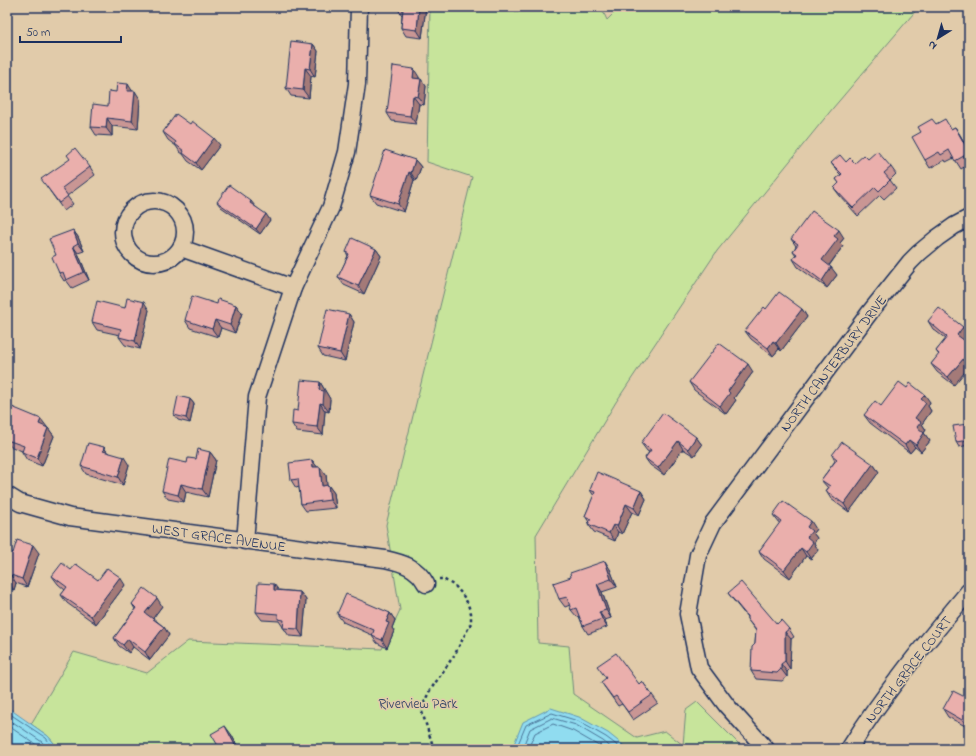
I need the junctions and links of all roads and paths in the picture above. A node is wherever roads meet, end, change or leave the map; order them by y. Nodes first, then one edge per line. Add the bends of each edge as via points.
1 (358, 7) edge
2 (969, 218) edge
3 (181, 248) dead end
4 (292, 288) junction
5 (7, 495) edge
6 (245, 541) junction
7 (426, 584) joint
8 (969, 590) edge
9 (434, 749) edge
10 (766, 749) edge
11 (849, 749) edge

1 - 4 street via 357,84 347,152 331,207
2 - 10 street, NORTH CANTERBURY DRIVE via 937,238 910,262 713,523 698,555 688,614 699,668 727,706
3 - 4 street
4 - 6 street via 257,397
5 - 6 street, WEST GRACE AVENUE via 20,503 70,517
6 - 7 street, WEST GRACE AVENUE via 391,561 415,570
7 - 9 path via 443,579 455,586 467,602 471,613 468,630 429,692 422,712
8 - 11 street, NORTH GRACE COURT via 920,650 865,723

